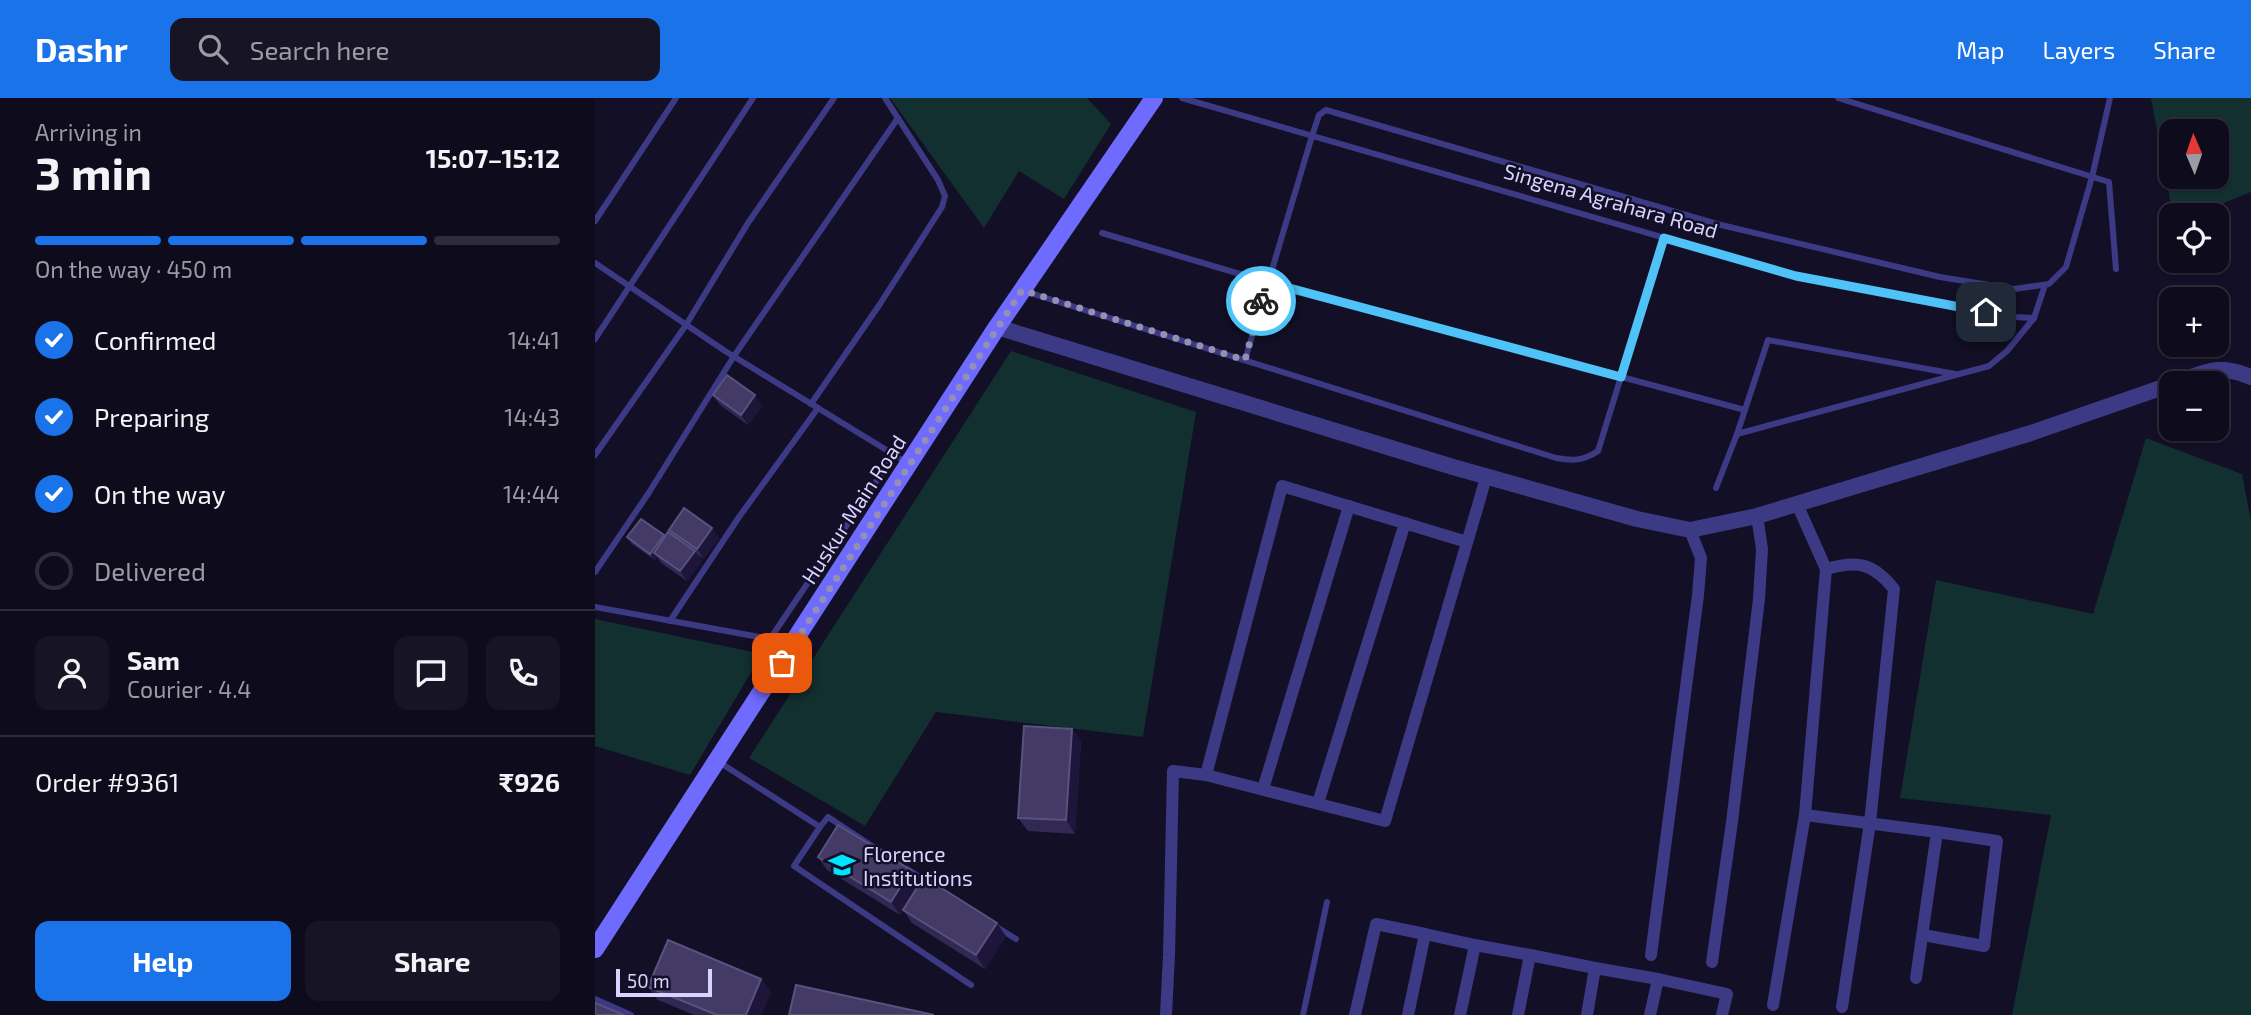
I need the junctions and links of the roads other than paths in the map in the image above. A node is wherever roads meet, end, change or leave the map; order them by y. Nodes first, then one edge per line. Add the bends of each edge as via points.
1 (675, 98) edge
2 (753, 98) edge
3 (834, 98) edge
4 (885, 98) edge
5 (1154, 98) edge
6 (1182, 98) edge
7 (1838, 98) edge
8 (2110, 98) edge
9 (898, 118) junction
10 (1312, 136) junction
11 (2092, 177) junction
12 (595, 221) edge
13 (1101, 233) dead end
14 (1664, 238) junction
15 (595, 264) edge
16 (2116, 269) dead end
17 (1267, 282) junction
18 (2045, 285) junction
19 (629, 286) junction
20 (1022, 290) junction
21 (2034, 318) junction
22 (686, 325) junction
23 (997, 327) junction
24 (595, 339) edge
25 (734, 356) junction
26 (1245, 360) junction
27 (2210, 371) edge
28 (1959, 375) junction
29 (1621, 377) junction
30 (2251, 377) edge
31 (2159, 389) edge
32 (811, 404) junction
33 (818, 408) junction
34 (1745, 410) junction
35 (1737, 433) junction
36 (595, 455) edge
37 (901, 459) junction
38 (1486, 477) junction
39 (1716, 488) dead end
40 (1797, 504) junction
41 (1349, 506) junction
42 (1756, 516) junction
43 (1405, 523) junction
44 (1690, 530) junction
45 (1467, 542) junction
46 (1826, 569) junction
47 (595, 572) edge
48 (595, 607) edge
49 (670, 621) junction
50 (718, 761) junction
51 (1206, 775) junction
52 (1263, 789) junction
53 (1318, 803) junction
54 (1805, 815) junction
55 (1871, 823) junction
56 (820, 827) junction
57 (1937, 832) junction
58 (887, 856) edge
59 (898, 863) edge
60 (933, 886) edge
61 (1327, 902) dead end
62 (992, 924) edge
63 (1425, 934) junction
64 (1923, 935) junction
65 (1016, 939) dead end
66 (1475, 944) junction
67 (595, 949) edge
68 (1530, 955) junction
69 (1651, 955) dead end
70 (1712, 962) dead end
71 (1595, 968) junction
72 (1916, 978) dead end
73 (1658, 979) junction
74 (971, 985) dead end
75 (595, 999) edge
76 (1773, 1005) dead end
77 (1842, 1007) dead end
78 (631, 1015) edge
79 (1166, 1015) edge
80 (1303, 1015) edge
81 (1355, 1015) edge
82 (1408, 1015) edge
83 (1460, 1015) edge
84 (1518, 1015) edge
85 (1587, 1015) edge
86 (1650, 1015) edge
87 (1722, 1015) edge

1 - 12 lane
2 - 19 lane
3 - 22 lane via 748,223
4 - 9 lane
5 - 20 main road, Huskur Main Road
6 - 10 lane, Singena Agrahara Road
7 - 11 lane
8 - 11 lane
9 - 25 lane
9 - 32 lane via 938,180 945,196 942,207
10 - 14 lane, Singena Agrahara Road
10 - 17 lane
10 - 18 lane via 1319,115 1326,110 1717,224 1982,285 2014,289
11 - 16 lane via 2109,182
11 - 18 lane via 2066,267
13 - 17 lane
14 - 21 lane, Singena Agrahara Road via 1796,276
14 - 29 lane
15 - 19 lane
17 - 26 lane
17 - 29 lane
18 - 21 lane
19 - 22 lane
19 - 24 lane
20 - 23 main road, Huskur Main Road
20 - 26 lane
21 - 28 lane via 1989,366
22 - 25 lane
22 - 36 lane
23 - 37 main road, Huskur Main Road
23 - 38 street
25 - 32 lane
25 - 47 lane
26 - 29 lane via 1575,461 1598,451
27 - 30 street via 2232,369
28 - 34 lane via 1768,340
28 - 35 lane
29 - 34 lane
31 - 40 street
32 - 33 lane
33 - 37 lane
33 - 49 lane
34 - 35 lane
35 - 39 lane
37 - 49 lane via 770,639
37 - 50 main road, Huskur Main Road
38 - 44 street
38 - 45 street
40 - 42 street
40 - 46 street
41 - 43 street
41 - 51 street via 1282,486
41 - 52 street
42 - 44 street
42 - 70 street via 1762,549 1759,599
43 - 45 street
43 - 53 street
44 - 69 street via 1700,558 1698,595
45 - 53 street via 1385,821
46 - 54 street
46 - 55 street via 1864,565 1880,572 1893,589
48 - 49 lane
50 - 56 lane
50 - 67 main road, Huskur Main Road
51 - 52 street
51 - 79 street via 1173,771
52 - 53 street
54 - 55 street
54 - 76 street
55 - 57 street
55 - 77 street
56 - 58 lane via 828,817
56 - 74 lane via 795,866
57 - 64 street
57 - 64 street via 1997,841 1984,946
59 - 60 lane
61 - 80 lane
62 - 65 lane
63 - 66 street
63 - 81 street via 1376,924
63 - 82 street
64 - 72 street
66 - 68 street
66 - 83 street
68 - 71 street
68 - 84 street
71 - 73 street
71 - 85 street
73 - 86 street
73 - 87 street via 1727,994
75 - 78 lane

